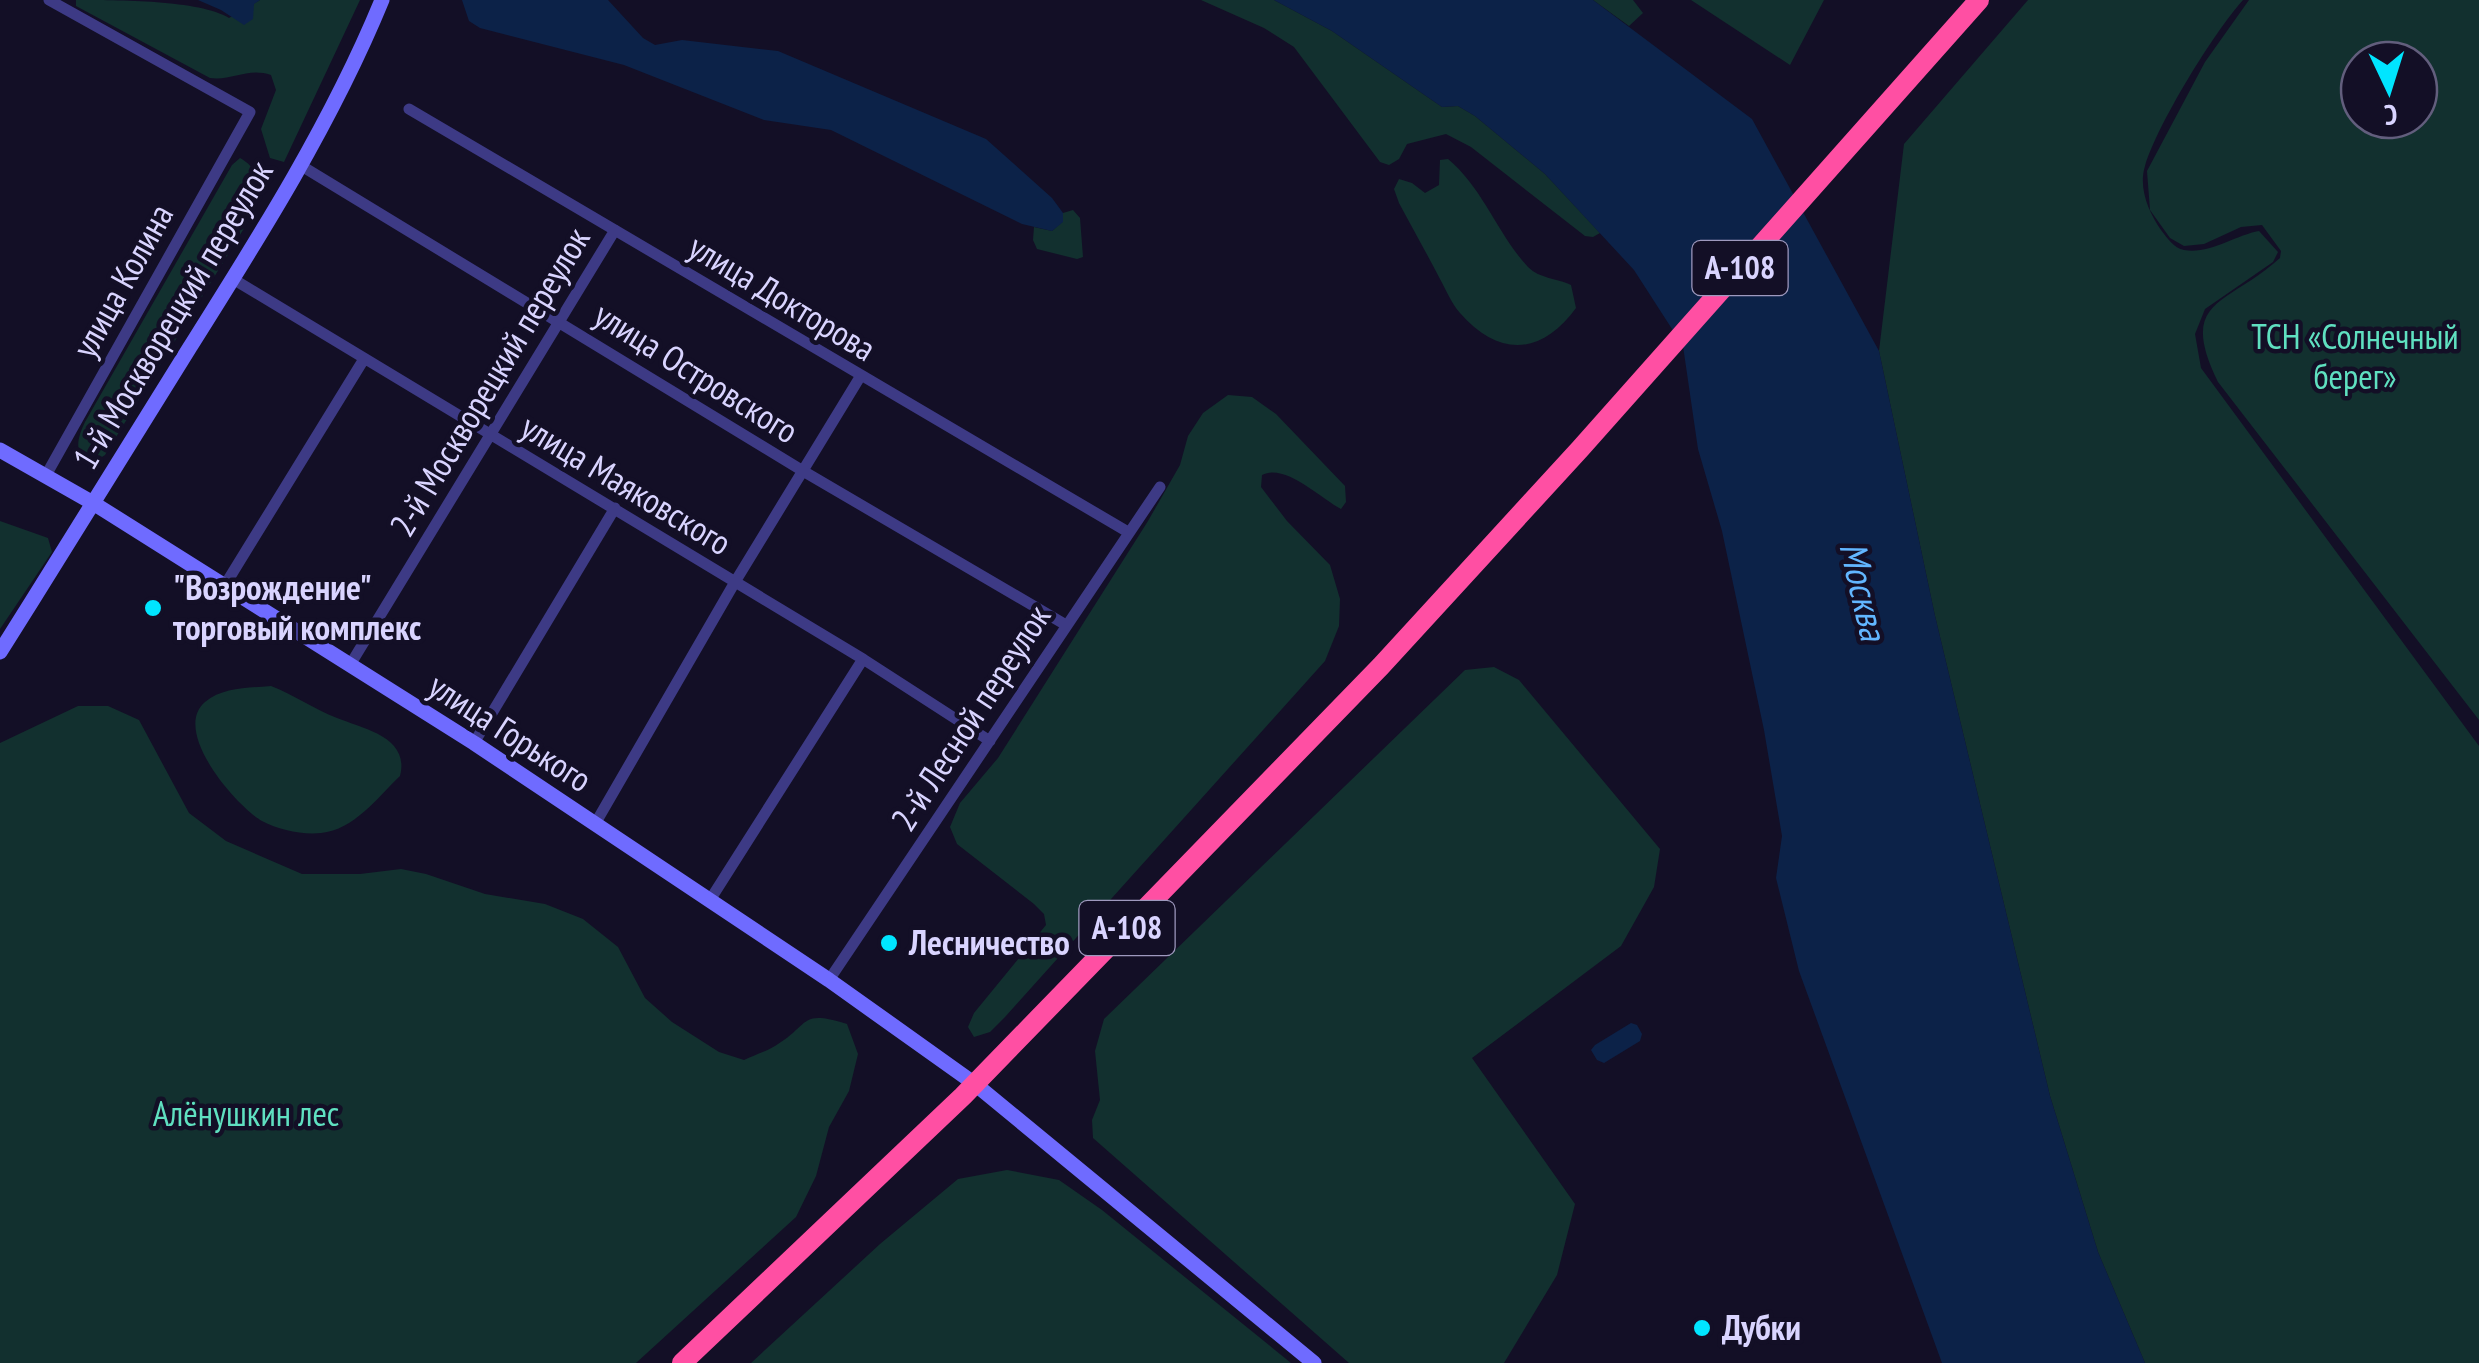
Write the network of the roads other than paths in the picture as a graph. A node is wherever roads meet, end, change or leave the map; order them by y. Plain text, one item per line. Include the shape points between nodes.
1 (49, 0) edge
2 (382, 0) edge
3 (1978, 0) edge
4 (409, 110) dead end
5 (300, 165) junction
6 (615, 230) junction
7 (233, 279) junction
8 (559, 321) junction
9 (364, 359) junction
10 (860, 377) junction
11 (490, 436) junction
12 (0, 450) edge
13 (802, 471) junction
14 (45, 477) junction
15 (1160, 487) dead end
16 (93, 503) junction
17 (615, 508) junction
18 (1128, 532) junction
19 (734, 582) junction
20 (225, 585) junction
21 (1066, 625) junction
22 (0, 652) edge
23 (863, 659) junction
24 (350, 666) junction
25 (990, 741) junction
26 (474, 743) junction
27 (595, 824) junction
28 (710, 900) junction
29 (830, 980) junction
30 (975, 1084) junction
31 (682, 1363) edge
32 (1314, 1363) edge

1 - 14 street, улица Колина via 250,112
2 - 5 main road, 1-й Москворецкий переулок
3 - 30 highway, А-108 via 1381,666
4 - 6 street, улица Докторова
5 - 7 main road, 1-й Москворецкий переулок
5 - 8 street, улица Островского
6 - 8 street, 2-й Москворецкий переулок
6 - 10 street, улица Докторова
7 - 9 street, улица Маяковского
7 - 16 main road, 1-й Москворецкий переулок
8 - 11 street, 2-й Москворецкий переулок
8 - 13 street, улица Островского
9 - 11 street, улица Маяковского
9 - 20 street
10 - 13 street
10 - 18 street, улица Докторова
11 - 17 street, улица Маяковского
11 - 24 street, 2-й Москворецкий переулок
12 - 14 main road, улица Горького
13 - 19 street
13 - 21 street, улица Островского
14 - 16 main road, улица Горького
15 - 18 street, 2-й Лесной переулок
16 - 20 main road, улица Горького
16 - 22 main road, 1-й Москворецкий переулок
17 - 19 street, улица Маяковского
17 - 26 street
18 - 21 street, 2-й Лесной переулок
19 - 23 street, улица Маяковского
19 - 27 street
20 - 24 main road, улица Горького
21 - 25 street, 2-й Лесной переулок
23 - 25 street, улица Маяковского
23 - 28 street
24 - 26 main road, улица Горького
25 - 29 street, 2-й Лесной переулок
26 - 27 main road, улица Горького
27 - 28 main road, улица Горького
28 - 29 main road, улица Горького
29 - 30 main road, улица Горького
30 - 31 highway, А-108
30 - 32 main road, улица Горького

